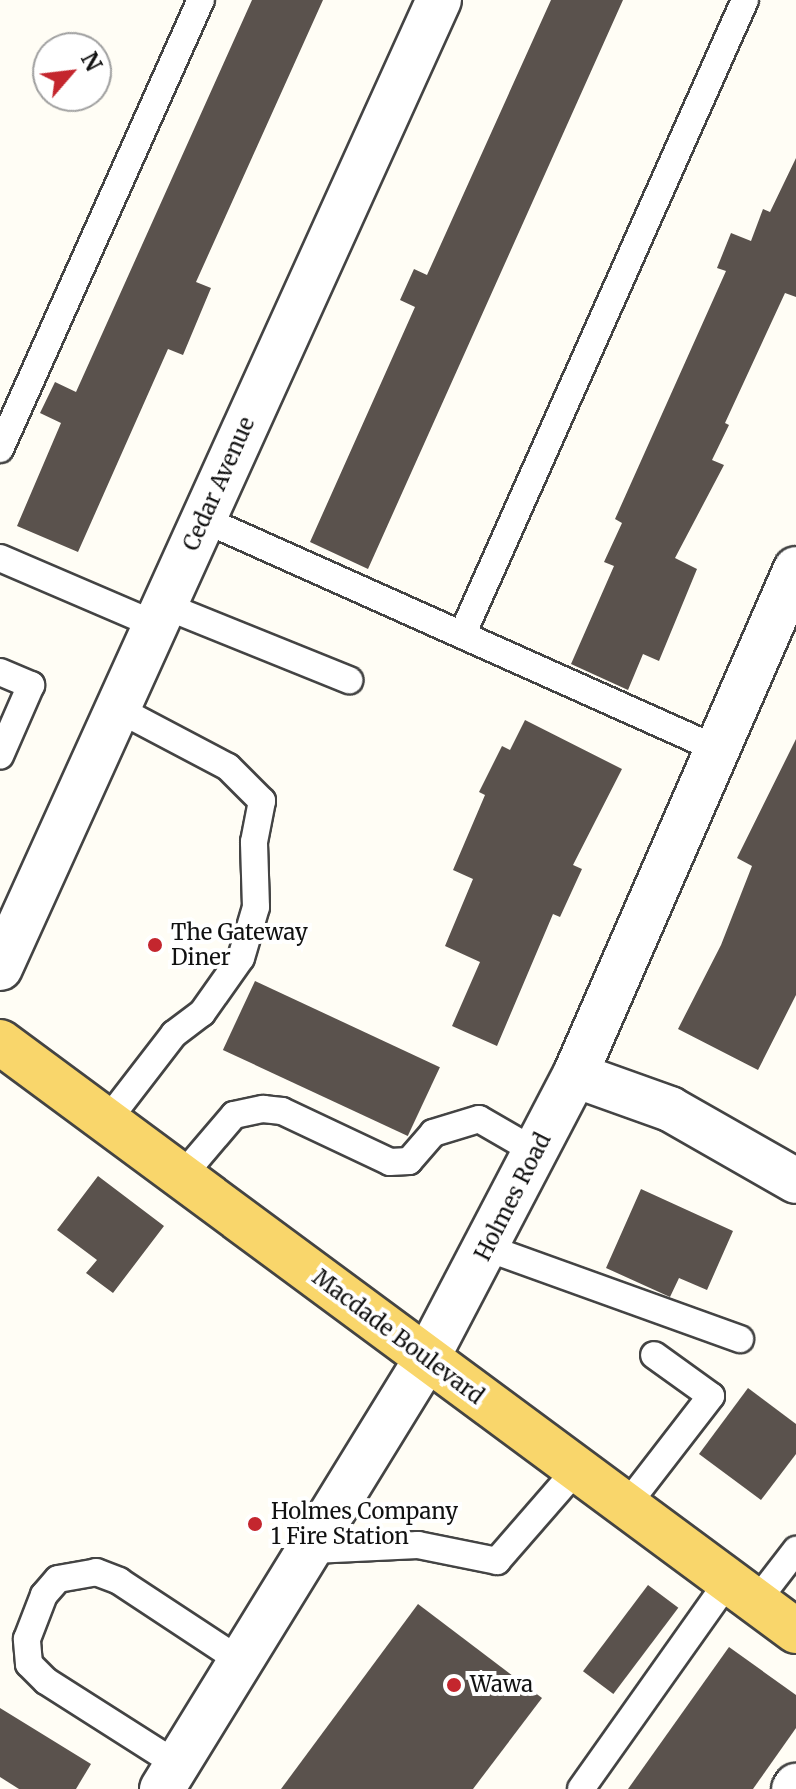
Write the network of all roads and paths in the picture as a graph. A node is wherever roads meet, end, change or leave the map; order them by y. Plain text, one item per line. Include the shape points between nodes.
1 (201, 0) edge
2 (439, 0) edge
3 (745, 0) edge
4 (0, 449) edge
5 (203, 519) junction
6 (0, 558) edge
7 (796, 569) edge
8 (159, 615) junction
9 (462, 635) junction
10 (0, 672) edge
11 (349, 680) dead end
12 (116, 708) junction
13 (717, 749) junction
14 (0, 756) edge
15 (0, 968) edge
16 (0, 1042) edge
17 (575, 1075) junction
18 (107, 1121) junction
19 (536, 1152) junction
20 (182, 1176) junction
21 (796, 1181) edge
22 (487, 1248) junction
23 (740, 1339) dead end
24 (654, 1355) dead end
25 (427, 1358) junction
26 (577, 1469) junction
27 (626, 1506) junction
28 (313, 1550) junction
29 (796, 1550) edge
30 (742, 1591) junction
31 (796, 1631) edge
32 (242, 1662) junction
33 (170, 1777) edge
34 (581, 1789) edge

1 - 4 lane
2 - 5 street, Cedar Avenue
3 - 9 lane
5 - 8 street, Cedar Avenue
5 - 9 lane
6 - 8 lane
7 - 13 street, Holmes Road
8 - 11 lane
8 - 12 street, Cedar Avenue
9 - 13 lane
10 - 14 lane via 31,685
12 - 15 street, Cedar Avenue
12 - 18 lane via 228,767 262,801 254,842 256,907 241,958 202,1013 174,1034
13 - 17 street, Holmes Road
16 - 18 main road, Macdade Boulevard
17 - 19 street, Holmes Road
17 - 21 street via 670,1109
18 - 20 main road, Macdade Boulevard
19 - 20 lane via 479,1119 433,1133 409,1161 390,1162 282,1111 263,1109 234,1115
19 - 22 street, Holmes Road
20 - 25 main road, Macdade Boulevard
22 - 23 lane
22 - 25 street, Holmes Road
24 - 27 lane via 711,1396
25 - 26 main road, Macdade Boulevard
25 - 28 street, Holmes Road
26 - 27 main road, Macdade Boulevard
26 - 28 lane via 497,1561 418,1545
27 - 30 main road, Macdade Boulevard
28 - 32 street, Holmes Road
29 - 30 lane
30 - 31 main road, Macdade Boulevard
30 - 34 lane
32 - 33 street, Holmes Road
32 - 33 lane via 119,1581 96,1572 58,1579 44,1595 27,1639 29,1664

